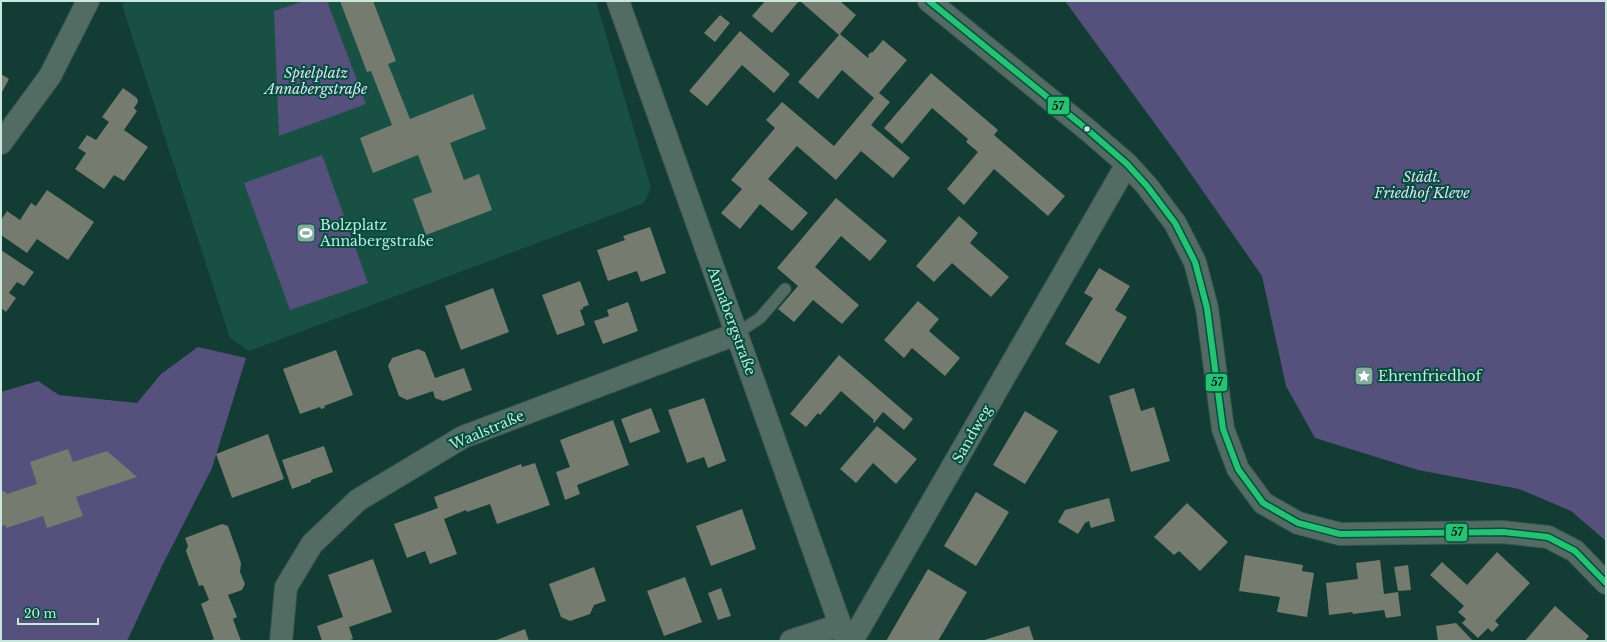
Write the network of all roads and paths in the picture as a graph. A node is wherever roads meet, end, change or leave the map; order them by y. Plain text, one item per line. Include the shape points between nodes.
1 (88, 1) edge
2 (618, 1) edge
3 (929, 1) edge
4 (1, 143) edge
5 (1127, 164) junction
6 (785, 290) dead end
7 (736, 334) junction
8 (1606, 583) edge
9 (846, 636) edge
10 (281, 641) edge
11 (791, 641) edge

1 - 4 street via 50,76
2 - 7 street, Annabergstraße
3 - 5 street
5 - 8 street via 1175,223 1195,262 1207,308 1223,429 1238,469 1263,503 1298,523 1340,534 1503,532 1548,537 1575,551
5 - 9 street, Sandweg
6 - 7 lane via 760,318
7 - 9 street, Annabergstraße
7 - 10 street, Waalstraße via 463,437 358,500 312,544 286,587
9 - 11 street

